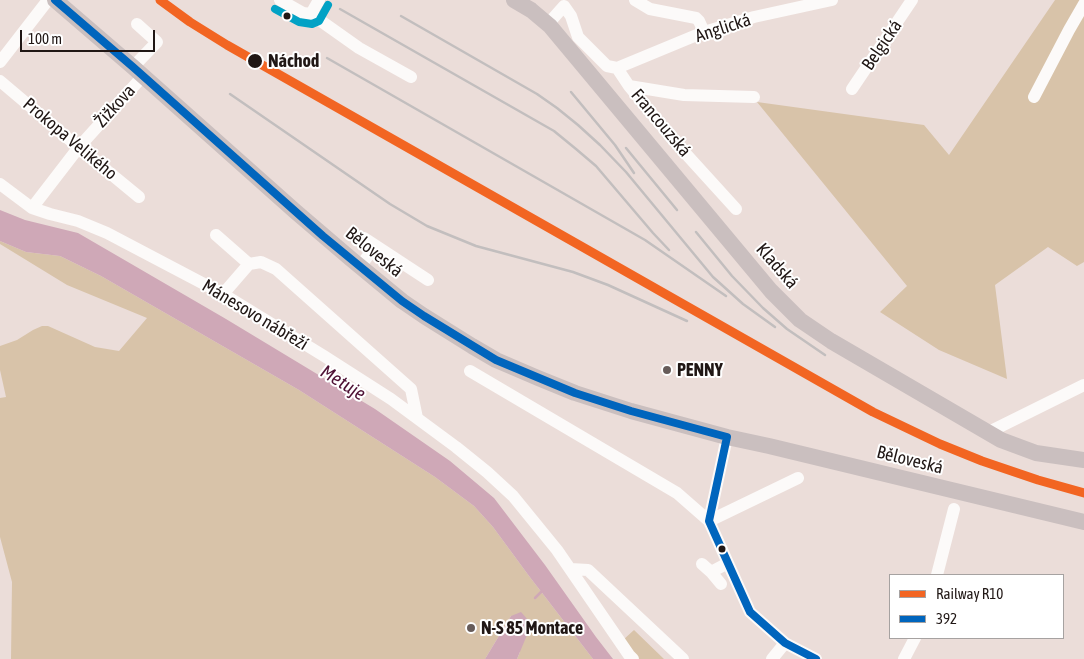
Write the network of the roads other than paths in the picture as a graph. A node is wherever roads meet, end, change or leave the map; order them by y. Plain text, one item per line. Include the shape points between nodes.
1 (48, 0) edge
2 (55, 0) edge
3 (280, 0) edge
4 (514, 0) edge
5 (635, 0) edge
6 (832, 0) edge
7 (912, 0) edge
8 (563, 3) edge
9 (1084, 4) edge
10 (313, 5) edge
11 (137, 24) dead end
12 (548, 24) junction
13 (704, 32) junction
14 (0, 39) edge
15 (11, 48) junction
16 (0, 62) edge
17 (617, 68) junction
18 (138, 72) junction
19 (411, 77) dead end
20 (0, 81) edge
21 (629, 86) junction
22 (852, 89) dead end
23 (1034, 96) dead end
24 (754, 97) dead end
25 (79, 147) junction
26 (0, 184) edge
27 (139, 196) dead end
28 (32, 208) junction
29 (736, 208) dead end
30 (216, 235) dead end
31 (364, 238) dead end
32 (376, 246) junction
33 (249, 264) junction
34 (360, 266) junction
35 (428, 280) dead end
36 (223, 294) junction
37 (470, 371) dead end
38 (1084, 384) edge
39 (417, 418) junction
40 (987, 433) junction
41 (727, 436) junction
42 (1084, 460) edge
43 (798, 478) dead end
44 (954, 508) dead end
45 (709, 522) junction
46 (1084, 522) edge
47 (728, 562) junction
48 (570, 569) junction
49 (937, 574) edge
50 (721, 584) dead end
51 (914, 639) edge
52 (785, 643) junction
53 (633, 659) edge
54 (684, 659) edge
55 (772, 659) edge
56 (816, 659) edge
57 (904, 659) edge

1 - 15 street
2 - 18 main road, Běloveská
3 - 10 street via 303,13
4 - 12 main road, Kladská
5 - 13 street via 650,9 696,18
6 - 13 street, Anglická
7 - 22 street, Belgická
8 - 12 street
8 - 17 street via 578,37 607,66
9 - 23 street
10 - 19 street via 359,48
11 - 18 street, Žižkova via 157,42
12 - 40 main road, Kladská via 791,312 831,341
13 - 17 street, Anglická
14 - 15 street
15 - 16 street
17 - 21 street
18 - 25 street, Žižkova
18 - 34 main road, Běloveská
20 - 25 street, Prokopa Velikého
21 - 24 street, Francouzská via 684,96
21 - 29 street, Francouzská
25 - 27 street, Prokopa Velikého
25 - 28 street, Žižkova
26 - 28 street, Mánesovo nábřeží
28 - 36 street, Mánesovo nábřeží via 107,233
30 - 33 street
31 - 32 street
32 - 34 street
32 - 35 street
33 - 36 street
33 - 39 street via 262,262 276,269 410,389
34 - 41 main road, Běloveská via 424,316 517,370 632,411
36 - 39 street, Mánesovo nábřeží
37 - 45 street via 677,493
38 - 40 street
39 - 48 street, Mánesovo nábřeží via 513,496
40 - 42 main road, Kladská via 1036,452
41 - 45 street
41 - 46 main road, Běloveská
43 - 45 street
44 - 49 street
45 - 47 street
47 - 50 street via 706,568
47 - 52 street via 750,612
48 - 53 street, Mánesovo nábřeží
48 - 54 street via 588,570
51 - 57 street
52 - 55 street
52 - 56 street

